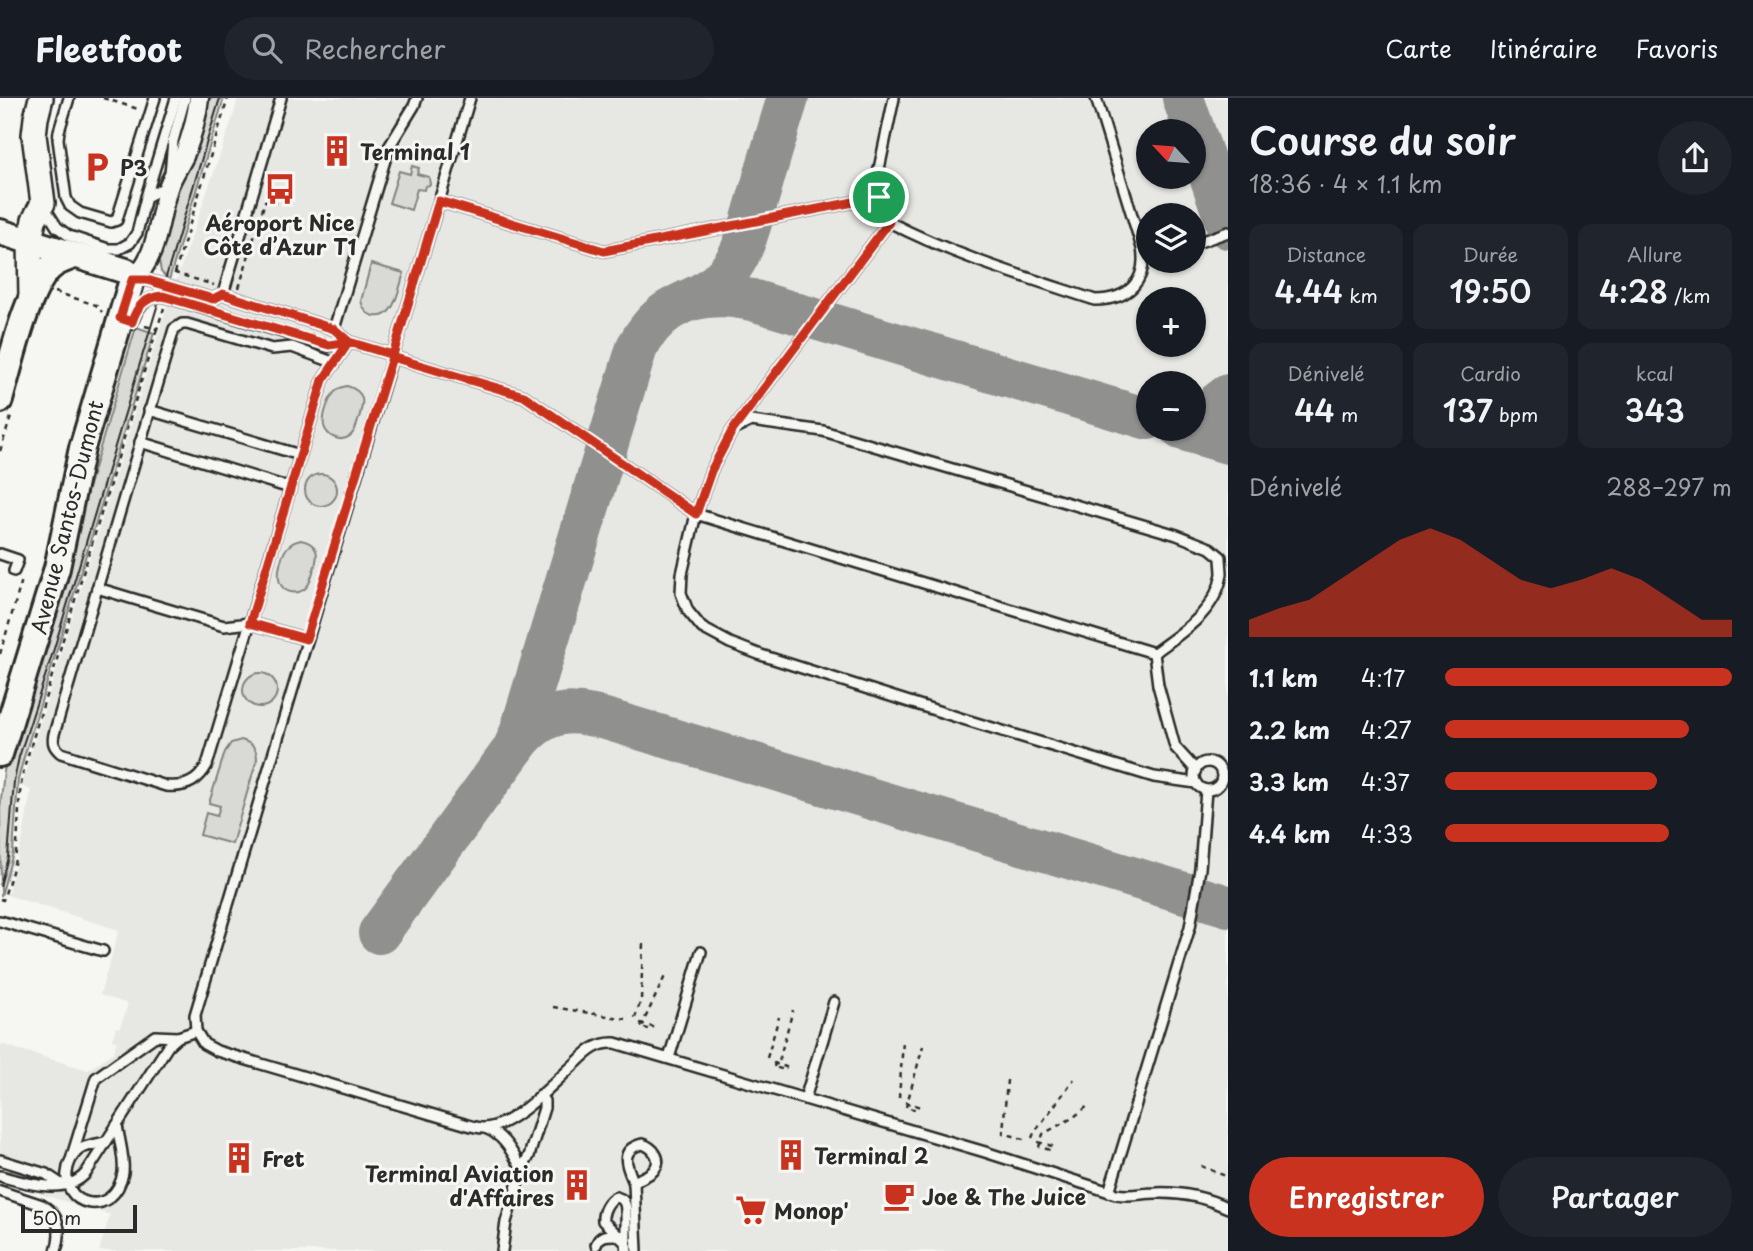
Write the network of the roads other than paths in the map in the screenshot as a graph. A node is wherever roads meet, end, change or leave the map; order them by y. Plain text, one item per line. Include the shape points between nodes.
1 (69, 98) edge
2 (155, 98) edge
3 (176, 98) edge
4 (281, 98) edge
5 (416, 98) edge
6 (470, 98) edge
7 (894, 98) edge
8 (1096, 98) edge
9 (41, 100) edge
10 (196, 101) edge
11 (169, 184) junction
12 (146, 197) junction
13 (879, 197) junction
14 (439, 201) junction
15 (889, 222) junction
16 (1136, 228) edge
17 (34, 229) junction
18 (1228, 232) edge
19 (2, 233) edge
20 (1206, 240) edge
21 (65, 260) junction
22 (1141, 273) edge
23 (132, 280) junction
24 (42, 294) junction
25 (223, 294) junction
26 (127, 325) junction
27 (334, 329) junction
28 (349, 342) junction
29 (392, 356) junction
30 (335, 363) junction
31 (6, 407) edge
32 (149, 410) junction
33 (732, 431) junction
34 (140, 442) junction
35 (300, 455) junction
36 (87, 466) dead end
37 (290, 488) junction
38 (71, 499) junction
39 (696, 514) junction
40 (0, 554) edge
41 (15, 568) road end
42 (97, 588) junction
43 (250, 623) junction
44 (306, 639) junction
45 (1154, 653) junction
46 (0, 754) edge
47 (1224, 769) edge
48 (1196, 770) junction
49 (1196, 783) junction
50 (1206, 790) junction
51 (0, 921) edge
52 (103, 951) dead end
53 (701, 952) dead end
54 (834, 1002) dead end
55 (196, 1031) junction
56 (178, 1037) junction
57 (669, 1058) junction
58 (540, 1095) junction
59 (805, 1099) junction
60 (117, 1125) junction
61 (485, 1128) junction
62 (106, 1143) junction
63 (0, 1160) edge
64 (70, 1160) junction
65 (522, 1169) junction
66 (0, 1176) edge
67 (634, 1183) dead end
68 (64, 1184) junction
69 (0, 1191) edge
70 (1109, 1192) junction
71 (1228, 1208) edge
72 (623, 1243) edge
73 (596, 1245) dead end
74 (56, 1251) edge
75 (502, 1251) edge
76 (637, 1251) edge

1 - 2 lane via 58,139 68,203 76,212 111,222 117,220
3 - 12 lane
4 - 25 lane
5 - 27 lane via 389,147
6 - 14 lane
7 - 13 lane via 879,169
8 - 16 lane
9 - 17 street via 34,135
10 - 11 street via 184,155
11 - 12 lane
11 - 23 street via 147,261
12 - 17 lane via 137,233 124,247 113,250 68,236 50,218
13 - 14 lane via 604,251
13 - 15 lane
14 - 29 lane
15 - 22 lane via 973,259 1095,300 1125,294
15 - 33 lane
17 - 19 main road
17 - 21 main road
17 - 24 street via 32,277
18 - 20 lane
21 - 23 main road via 121,284
21 - 24 main road via 42,277
23 - 25 lane via 213,299
23 - 26 main road, Avenue Santos-Dumont
24 - 31 main road
25 - 27 lane
26 - 28 lane via 143,302 163,296 329,345
26 - 38 main road, Avenue Santos-Dumont via 82,448
27 - 28 lane
28 - 29 lane
28 - 30 lane
29 - 39 lane via 524,396
29 - 44 lane
30 - 32 lane via 292,348 272,349 182,324 172,334
30 - 35 lane via 323,380
32 - 34 lane
32 - 35 lane
33 - 39 lane
33 - 45 lane via 751,421 823,431 1177,534 1210,548 1221,557 1222,574 1211,604
34 - 37 lane
34 - 42 lane
35 - 37 lane
36 - 38 lane
37 - 43 lane
38 - 46 main road, Avenue Santos-Dumont via 57,568
39 - 45 lane
39 - 49 lane via 681,593 702,628 761,654 963,719 1154,777
40 - 41 lane via 18,559
42 - 43 lane via 224,626
42 - 43 lane via 52,740 66,756 166,786 191,783 207,765
43 - 44 lane
44 - 55 lane via 195,1015
45 - 48 lane via 1175,747
47 - 48 lane via 1207,762
47 - 50 lane via 1219,785
48 - 49 lane
49 - 50 lane
50 - 70 lane via 1190,926
51 - 52 lane
53 - 57 lane
54 - 59 lane
55 - 56 lane
55 - 61 lane via 204,1044 217,1051
56 - 60 lane
56 - 64 lane via 155,1036 96,1078
57 - 58 lane via 604,1043 590,1049
57 - 59 lane
58 - 61 lane via 513,1118
58 - 65 lane via 544,1108
59 - 70 lane
60 - 62 lane
60 - 68 lane via 123,1166 115,1192 106,1201 93,1204 76,1197
61 - 65 lane via 505,1140
62 - 64 lane via 81,1149
62 - 68 lane via 83,1177
63 - 68 lane
64 - 68 lane
65 - 75 lane
66 - 68 lane via 34,1186
67 - 76 lane
69 - 74 lane via 42,1205 54,1214 60,1231
70 - 71 lane via 1126,1196 1175,1193
72 - 73 lane via 603,1236

